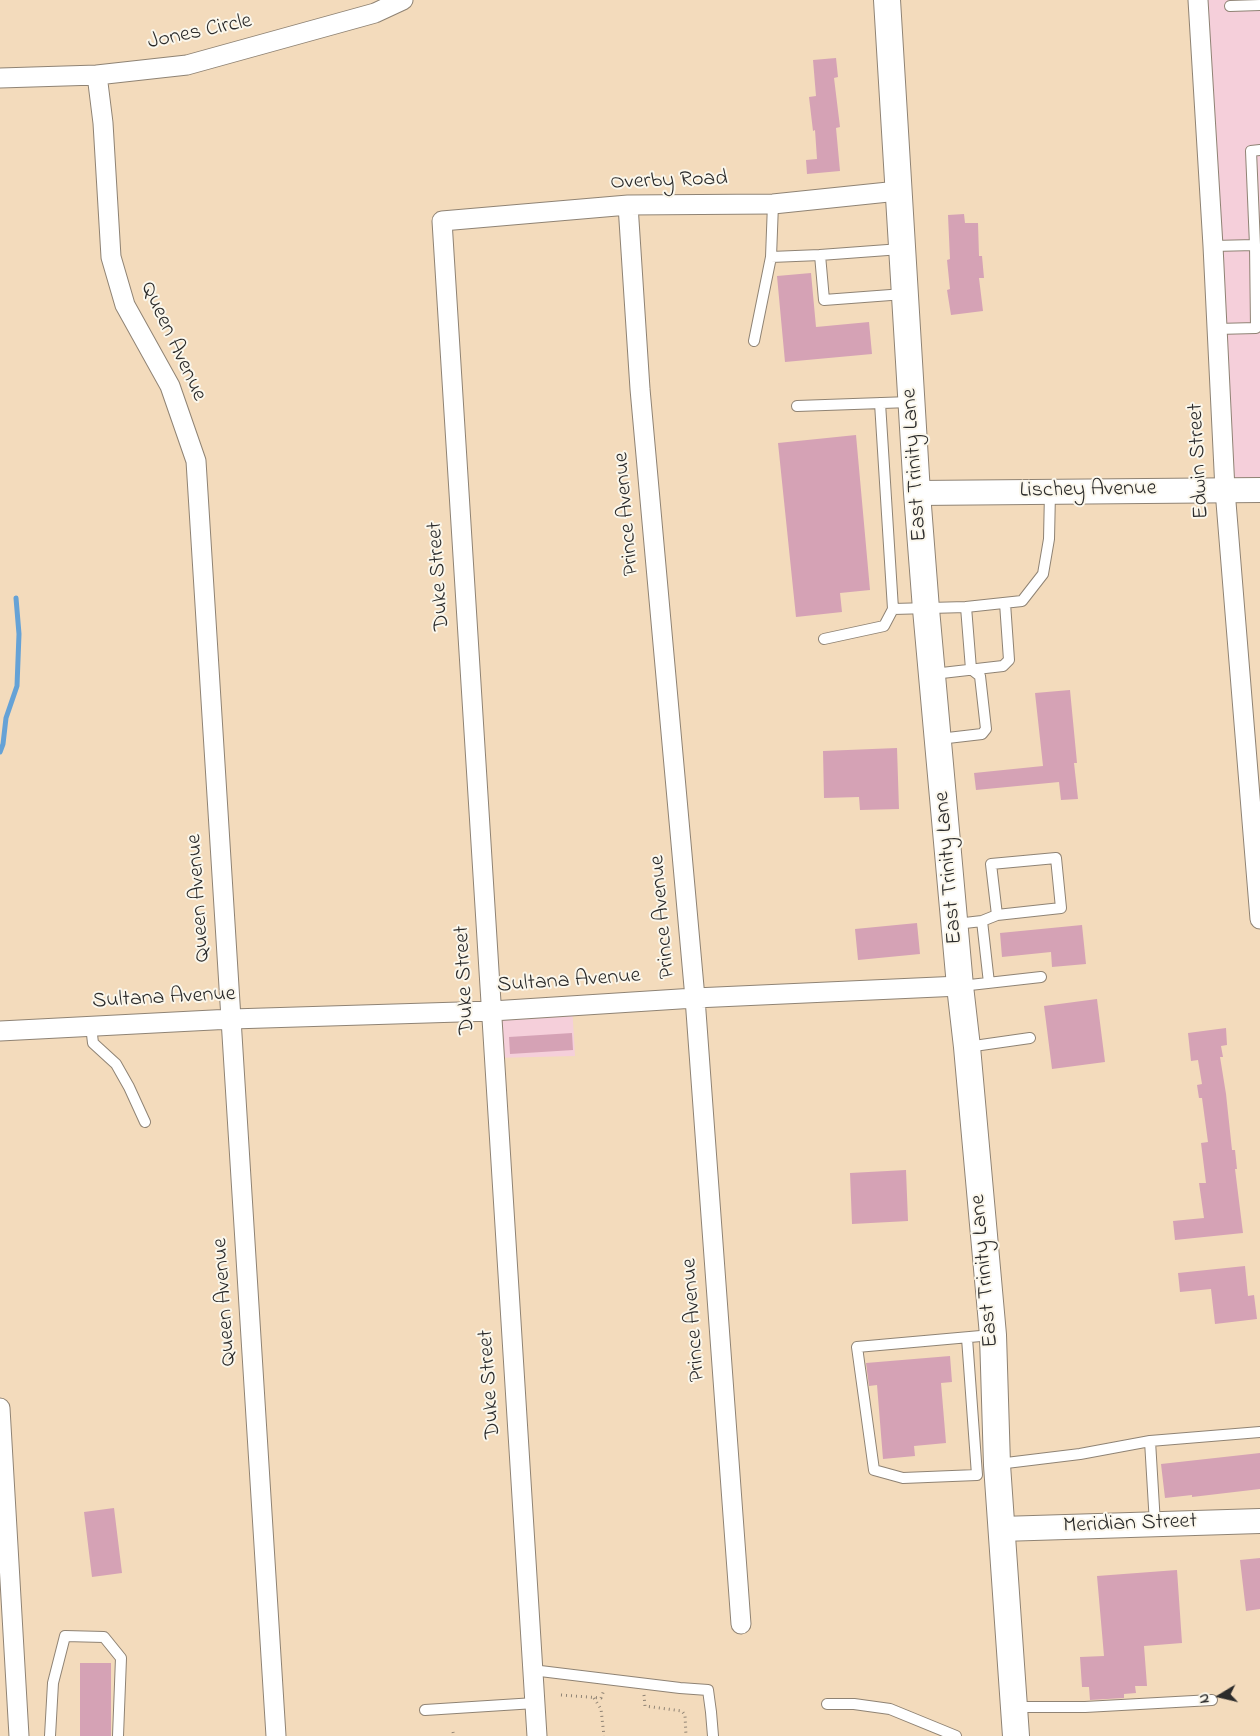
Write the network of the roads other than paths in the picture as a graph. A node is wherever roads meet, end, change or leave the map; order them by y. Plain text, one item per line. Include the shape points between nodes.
1 (403, 0) edge
2 (887, 0) edge
3 (1198, 0) edge
4 (1260, 5) edge
5 (1230, 6) dead end
6 (1260, 17) edge
7 (97, 75) junction
8 (0, 78) edge
9 (1260, 150) edge
10 (898, 191) junction
11 (774, 204) junction
12 (628, 206) junction
13 (442, 221) joint
14 (1255, 245) junction
15 (1213, 246) junction
16 (902, 249) junction
17 (820, 255) junction
18 (771, 257) junction
19 (904, 294) junction
20 (1258, 328) edge
21 (1217, 329) junction
22 (754, 341) dead end
23 (911, 402) junction
24 (880, 403) junction
25 (797, 406) dead end
26 (1225, 490) junction
27 (1260, 490) edge
28 (1050, 492) junction
29 (917, 493) junction
30 (1005, 603) junction
31 (966, 607) junction
32 (893, 609) junction
33 (926, 609) junction
34 (824, 639) dead end
35 (972, 669) junction
36 (932, 674) junction
37 (938, 740) junction
38 (997, 915) junction
39 (1260, 919) edge
40 (982, 921) junction
41 (955, 924) junction
42 (1041, 978) dead end
43 (989, 983) junction
44 (960, 986) junction
45 (695, 998) junction
46 (492, 1011) junction
47 (232, 1019) junction
48 (91, 1026) junction
49 (0, 1031) edge
50 (1030, 1038) dead end
51 (968, 1047) junction
52 (146, 1122) dead end
53 (993, 1335) junction
54 (967, 1338) junction
55 (0, 1408) edge
56 (1260, 1432) edge
57 (1150, 1440) junction
58 (996, 1465) junction
59 (1260, 1521) edge
60 (1155, 1524) junction
61 (1001, 1529) junction
62 (741, 1624) dead end
63 (532, 1670) junction
64 (1212, 1700) dead end
65 (535, 1703) junction
66 (827, 1704) dead end
67 (1014, 1707) junction
68 (425, 1710) dead end
69 (19, 1736) edge
70 (50, 1736) edge
71 (118, 1736) edge
72 (276, 1736) edge
73 (537, 1736) edge
74 (713, 1736) edge
75 (956, 1736) edge
76 (1016, 1736) edge

1 - 7 street, Jones Circle via 375,13 187,65
2 - 10 main road, East Trinity Lane
3 - 15 street, Edwin Street
4 - 5 lane
4 - 6 lane
7 - 8 street, Jones Circle
7 - 47 street, Queen Avenue via 111,257 126,305 170,386 196,461
9 - 14 lane via 1251,151
10 - 11 street, Overby Road
10 - 16 main road, East Trinity Lane
11 - 12 street, Overby Road
11 - 18 lane
12 - 13 street, Overby Road
12 - 45 street, Prince Avenue via 640,389
13 - 46 street, Duke Street
14 - 15 lane
14 - 20 lane
15 - 21 street, Edwin Street
16 - 17 lane
16 - 19 main road, East Trinity Lane
17 - 18 lane
17 - 19 lane via 824,300
18 - 22 lane
19 - 23 main road, East Trinity Lane
20 - 21 lane
21 - 26 street, Edwin Street
23 - 24 lane
23 - 29 main road, East Trinity Lane
24 - 25 lane
24 - 32 lane
26 - 27 street, Lischey Avenue
26 - 28 street, Lischey Avenue
26 - 39 street, Edwin Street
28 - 29 street, Lischey Avenue
28 - 30 lane via 1049,539 1043,574 1022,601
29 - 33 main road, East Trinity Lane
30 - 31 lane
30 - 35 lane via 1009,660 1003,666
31 - 33 lane
31 - 35 lane
32 - 33 lane
32 - 34 lane via 884,626
33 - 36 main road, East Trinity Lane
35 - 36 lane
35 - 37 lane via 980,676 986,729 982,734
36 - 37 main road, East Trinity Lane
37 - 41 main road, East Trinity Lane
38 - 38 lane via 1061,908 1056,858 992,864
38 - 40 lane
40 - 41 lane
40 - 43 lane
41 - 44 main road, East Trinity Lane
42 - 43 lane
43 - 44 lane
44 - 45 street, Sultana Avenue
44 - 51 main road, East Trinity Lane
45 - 46 street, Sultana Avenue
45 - 62 street, Prince Avenue
46 - 47 street, Sultana Avenue
46 - 63 street, Duke Street
47 - 48 street, Sultana Avenue
47 - 72 street, Queen Avenue
48 - 49 street, Sultana Avenue
48 - 52 lane via 93,1043 116,1064
50 - 51 lane
51 - 53 main road, East Trinity Lane
53 - 54 lane
53 - 58 main road, East Trinity Lane
54 - 54 lane via 857,1347 874,1470 902,1478 977,1475
55 - 69 street
56 - 57 lane
57 - 58 lane via 1080,1454
57 - 60 lane
58 - 61 main road, East Trinity Lane
59 - 60 street, Meridian Street
60 - 61 street, Meridian Street
61 - 67 main road, East Trinity Lane
63 - 65 street, Duke Street
63 - 74 lane via 708,1690
64 - 67 lane via 1085,1707
65 - 68 lane
65 - 73 street, Duke Street
66 - 75 lane via 890,1709
67 - 76 main road, East Trinity Lane
70 - 71 lane via 54,1683 66,1636 104,1637 121,1658

